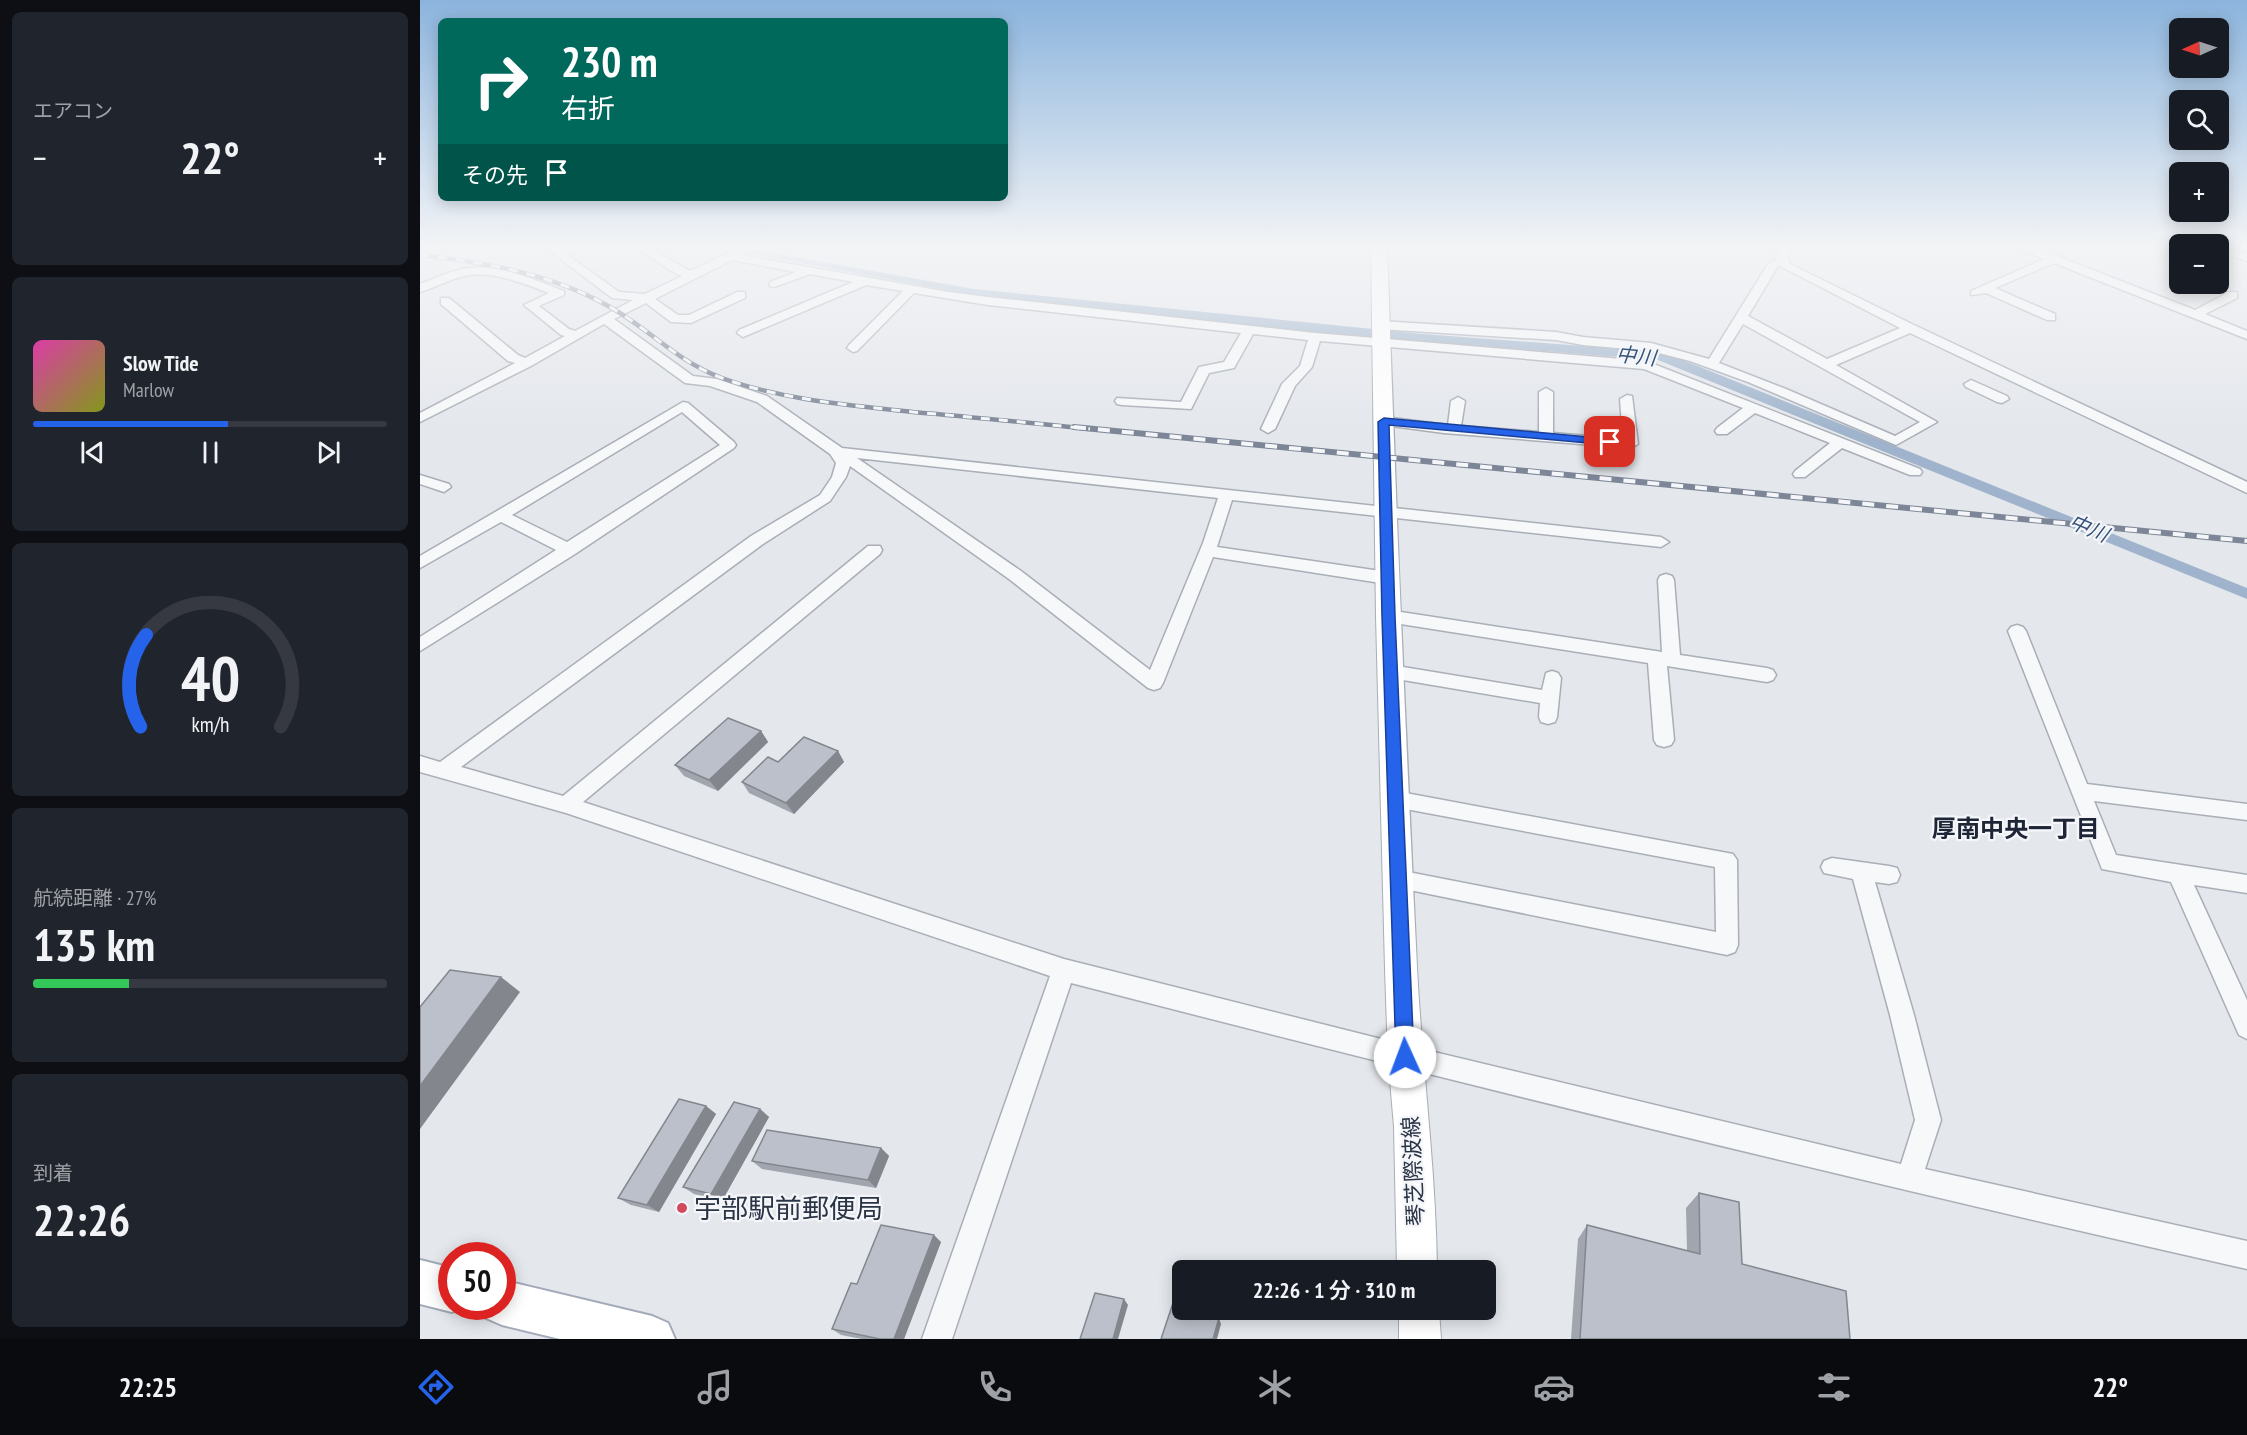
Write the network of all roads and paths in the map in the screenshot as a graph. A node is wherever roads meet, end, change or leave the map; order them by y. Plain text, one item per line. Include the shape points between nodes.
1 (453, 307) edge
2 (533, 307) edge
3 (627, 307) edge
4 (659, 307) edge
5 (715, 307) edge
6 (803, 307) edge
7 (894, 307) edge
8 (1048, 307) edge
9 (1380, 307) edge
10 (1748, 307) edge
11 (1869, 307) edge
12 (2025, 307) edge
13 (2176, 307) edge
14 (2209, 307) edge
15 (2195, 315) junction
16 (2051, 317) dead end
17 (1742, 318) junction
18 (604, 319) junction
19 (1910, 328) junction
20 (1249, 329) junction
21 (743, 333) dead end
22 (1381, 333) junction
23 (576, 335) junction
24 (2247, 335) edge
25 (1315, 337) junction
26 (853, 348) dead end
27 (1608, 352) junction
28 (526, 363) junction
29 (1712, 364) junction
30 (1827, 364) junction
31 (2013, 377) junction
32 (1971, 384) dead end
33 (1986, 391) junction
34 (1546, 392) dead end
35 (1627, 399) dead end
36 (2002, 399) dead end
37 (1122, 401) dead end
38 (1458, 401) dead end
39 (1754, 407) junction
40 (420, 418) edge
41 (1384, 422) junction
42 (1268, 429) dead end
43 (1454, 429) junction
44 (1722, 431) dead end
45 (1546, 436) junction
46 (1841, 442) junction
47 (836, 452) junction
48 (1915, 472) dead end
49 (1800, 474) dead end
50 (420, 479) edge
51 (444, 487) dead end
52 (2247, 488) edge
53 (1226, 496) junction
54 (1386, 511) junction
55 (500, 515) junction
56 (1661, 542) dead end
57 (569, 550) junction
58 (874, 550) dead end
59 (1208, 551) junction
60 (420, 563) edge
61 (1388, 578) junction
62 (1666, 580) dead end
63 (1388, 616) junction
64 (2017, 631) dead end
65 (420, 645) edge
66 (1664, 660) junction
67 (1391, 672) junction
68 (1767, 675) dead end
69 (1552, 678) dead end
70 (1664, 740) dead end
71 (420, 764) edge
72 (444, 769) junction
73 (2081, 791) junction
74 (1395, 799) junction
75 (566, 805) junction
76 (2247, 812) edge
77 (1833, 867) dead end
78 (1861, 871) junction
79 (2178, 873) junction
80 (1889, 875) dead end
81 (1398, 879) junction
82 (2247, 884) edge
83 (1064, 969) junction
84 (2247, 1028) edge
85 (1405, 1057) junction
86 (1909, 1179) junction
87 (2247, 1255) edge
88 (1417, 1260) edge
89 (420, 1282) edge
90 (438, 1286) edge
91 (516, 1305) edge
92 (1419, 1320) edge
93 (652, 1339) edge
94 (937, 1339) edge
95 (1420, 1339) edge

1 - 28 street via 513,358
2 - 23 street via 565,332
3 - 18 street
4 - 5 street via 675,320 691,319
6 - 21 street
7 - 26 street
8 - 20 street
9 - 22 main road, 琴芝際波線
10 - 17 street
11 - 19 street
12 - 16 street
13 - 15 street
14 - 15 street
15 - 24 street
17 - 29 street
17 - 30 street
18 - 23 street
18 - 47 street via 690,380 712,382 762,399
19 - 30 street
19 - 31 street
20 - 25 street
20 - 37 street via 1229,365 1204,370 1186,406
22 - 25 street
22 - 27 street
22 - 27 street via 1556,336
22 - 41 main road, 琴芝際波線
23 - 28 street
25 - 42 street via 1306,367 1290,384
27 - 29 street via 1661,349
27 - 39 street via 1662,369
28 - 40 street
29 - 30 street via 1896,441 1930,422
31 - 33 street
31 - 52 street
32 - 33 street
33 - 36 street
34 - 45 street
35 - 45 street via 1631,444
38 - 43 street
39 - 44 street
39 - 46 street
41 - 43 street
41 - 54 main road, 琴芝際波線
43 - 45 street
46 - 48 street
46 - 49 street
47 - 53 street
47 - 59 street via 877,476 1015,575 1154,683
47 - 72 street via 843,463 825,498 757,540
50 - 51 street
53 - 54 street
53 - 59 street
54 - 56 street
54 - 61 main road, 琴芝際波線
55 - 57 street
55 - 57 street via 683,406 729,445
55 - 60 street
57 - 65 street
58 - 75 street
59 - 61 street
61 - 63 main road, 琴芝際波線
62 - 66 street
63 - 66 street
63 - 67 main road, 琴芝際波線
64 - 73 street
66 - 68 street
66 - 70 street
67 - 69 street via 1549,707
67 - 74 main road, 琴芝際波線
71 - 72 street
72 - 75 street
73 - 76 street
73 - 79 street via 2109,862
74 - 81 main road, 琴芝際波線
74 - 81 street via 1726,860 1727,945
75 - 83 street
77 - 78 street
78 - 80 street
78 - 86 street via 1928,1120
79 - 82 street
79 - 84 street
81 - 85 main road, 琴芝際波線
83 - 85 street
83 - 94 street
85 - 86 street
85 - 88 main road, 琴芝際波線
86 - 87 street
89 - 90 main road
91 - 93 main road
92 - 95 main road

